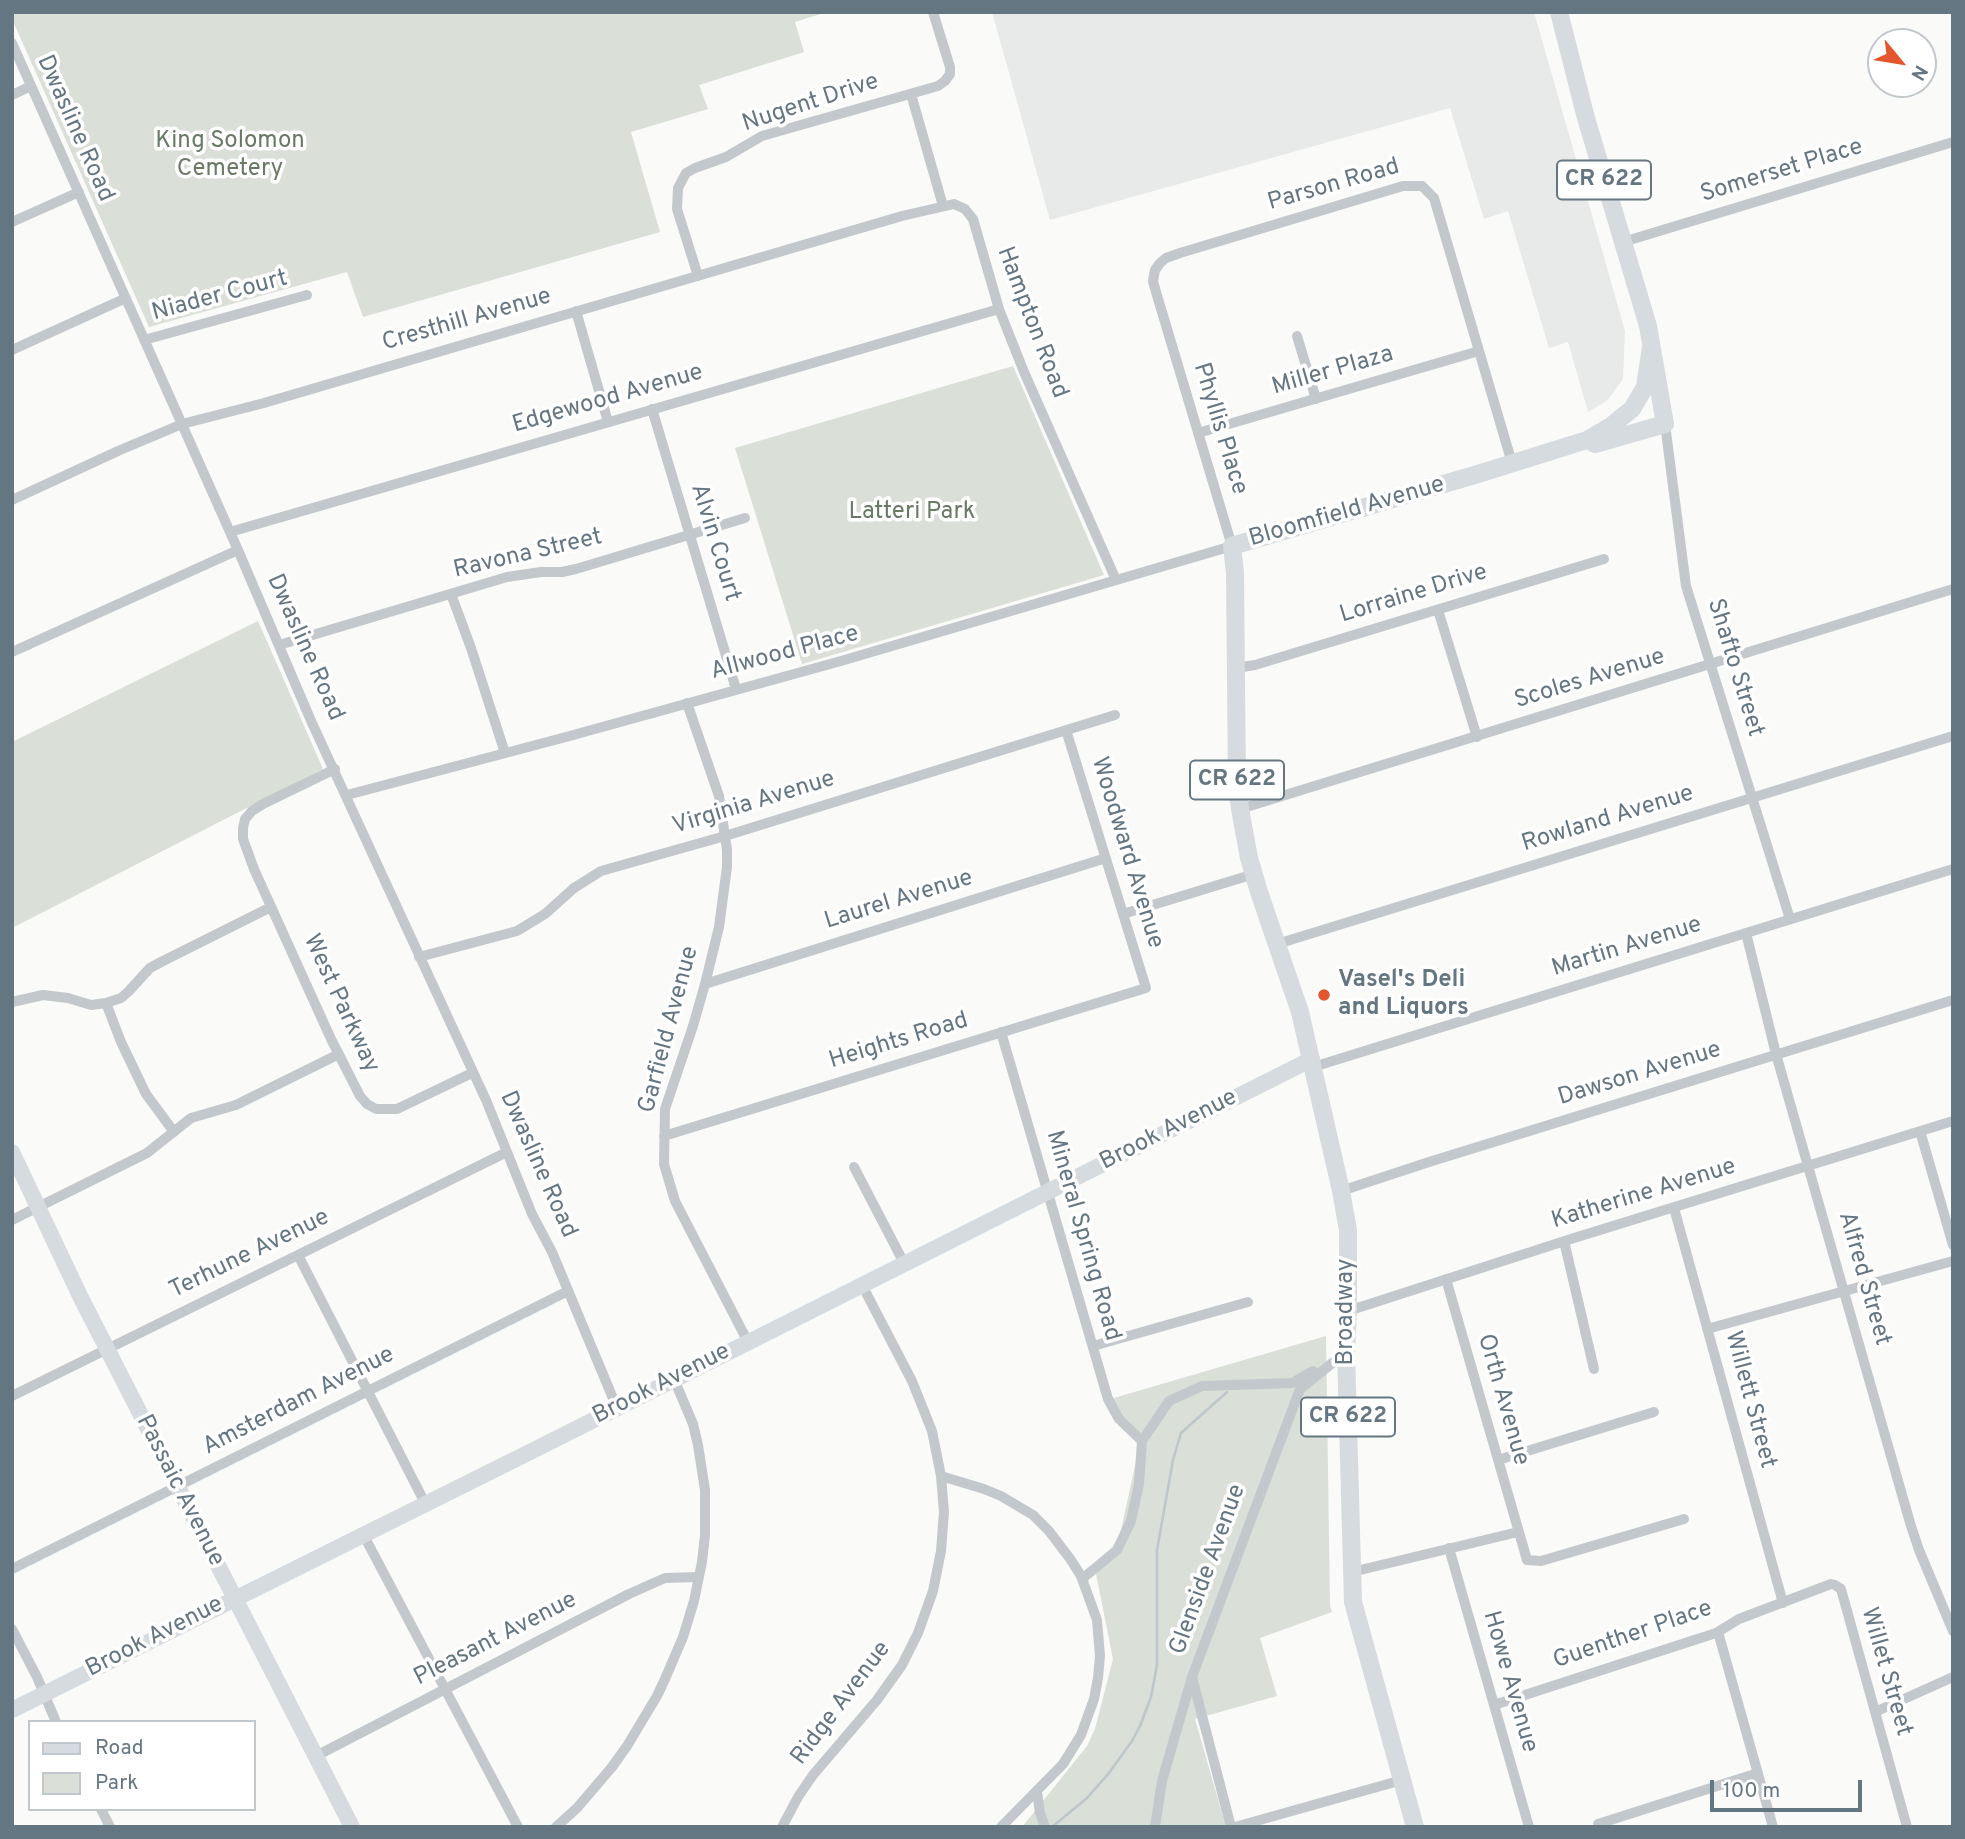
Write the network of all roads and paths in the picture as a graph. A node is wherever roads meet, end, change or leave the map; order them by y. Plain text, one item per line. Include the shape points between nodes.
1 (933, 12) edge
2 (1559, 12) edge
3 (12, 43) edge
4 (32, 86) junction
5 (911, 94) junction
6 (12, 95) edge
7 (1953, 142) edge
8 (79, 192) junction
9 (943, 206) junction
10 (12, 222) edge
11 (1623, 242) junction
12 (698, 276) junction
13 (307, 295) dead end
14 (126, 298) junction
15 (999, 309) junction
16 (576, 311) junction
17 (1165, 324) joint
18 (1297, 336) dead end
19 (145, 340) junction
20 (1651, 347) junction
21 (12, 350) edge
22 (1479, 351) junction
23 (1316, 399) junction
24 (652, 409) junction
25 (608, 422) junction
26 (182, 424) junction
27 (1665, 424) junction
28 (1198, 433) junction
29 (1587, 440) junction
30 (1513, 463) junction
31 (12, 500) edge
32 (745, 518) dead end
33 (230, 533) junction
34 (690, 536) junction
35 (1232, 547) junction
36 (238, 550) junction
37 (1604, 559) dead end
38 (1116, 580) junction
39 (1953, 589) edge
40 (451, 594) junction
41 (1438, 610) junction
42 (279, 645) junction
43 (12, 652) edge
44 (1710, 665) junction
45 (1236, 668) junction
46 (736, 689) junction
47 (687, 703) junction
48 (1115, 715) dead end
49 (1066, 730) junction
50 (1953, 736) edge
51 (1476, 737) junction
52 (505, 753) junction
53 (335, 769) junction
54 (347, 795) junction
55 (1752, 797) junction
56 (1240, 809) junction
57 (725, 836) junction
58 (1106, 858) junction
59 (1953, 869) edge
60 (1254, 874) junction
61 (271, 907) junction
62 (1123, 914) junction
63 (1790, 919) junction
64 (1746, 933) junction
65 (1277, 944) junction
66 (419, 957) junction
67 (705, 984) junction
68 (1146, 988) joint
69 (1953, 1000) edge
70 (12, 1002) edge
71 (106, 1003) junction
72 (1298, 1004) joint
73 (1001, 1032) junction
74 (339, 1054) junction
75 (1776, 1054) junction
76 (1312, 1063) junction
77 (472, 1073) junction
78 (1953, 1121) edge
79 (1920, 1131) junction
80 (173, 1132) junction
81 (664, 1136) junction
82 (12, 1152) edge
83 (507, 1152) junction
84 (1809, 1166) junction
85 (854, 1167) dead end
86 (1341, 1191) junction
87 (1048, 1192) junction
88 (38, 1208) junction
89 (1674, 1208) junction
90 (12, 1220) edge
91 (1564, 1241) junction
92 (1953, 1245) edge
93 (298, 1255) junction
94 (1953, 1261) edge
95 (904, 1264) junction
96 (1446, 1279) junction
97 (862, 1285) junction
98 (1844, 1290) junction
99 (568, 1291) junction
100 (1248, 1302) dead end
101 (1348, 1311) junction
102 (1707, 1329) junction
103 (748, 1342) junction
104 (1093, 1346) junction
105 (107, 1350) junction
106 (1346, 1352) junction
107 (1594, 1369) dead end
108 (674, 1379) junction
109 (368, 1391) junction
110 (12, 1396) edge
111 (617, 1408) junction
112 (1654, 1412) dead end
113 (1142, 1441) junction
114 (1498, 1460) junction
115 (941, 1476) junction
116 (177, 1486) junction
117 (425, 1503) junction
118 (1684, 1518) dead end
119 (1518, 1532) junction
120 (363, 1534) junction
121 (1449, 1548) junction
122 (12, 1569) edge
123 (1352, 1572) junction
124 (699, 1577) junction
125 (1082, 1579) junction
126 (234, 1598) junction
127 (1783, 1603) junction
128 (12, 1629) edge
129 (1953, 1631) edge
130 (1718, 1632) junction
131 (1192, 1677) junction
132 (1953, 1677) edge
133 (445, 1690) junction
134 (44, 1694) junction
135 (1494, 1705) junction
136 (12, 1710) edge
137 (1875, 1712) junction
138 (54, 1720) edge
139 (316, 1756) junction
140 (1758, 1773) junction
141 (1402, 1780) junction
142 (1037, 1792) junction
143 (102, 1811) edge
144 (1598, 1824) dead end
145 (1044, 1825) edge
146 (110, 1827) edge
147 (352, 1827) edge
148 (518, 1827) edge
149 (556, 1827) edge
150 (782, 1827) edge
151 (1001, 1827) edge
152 (1155, 1827) edge
153 (1233, 1827) edge
154 (1415, 1827) edge
155 (1529, 1827) edge
156 (1773, 1827) edge
157 (1907, 1827) edge

1 - 5 street, Nugent Drive via 950,74 938,86
2 - 11 main road, Bloomfield Avenue / CR 622
3 - 4 street, Dwasline Road
4 - 6 street
4 - 8 street, Dwasline Road
5 - 9 street
5 - 12 street, Nugent Drive via 762,136 686,173 678,188 677,209
7 - 11 street, Somerset Place
8 - 10 street
8 - 14 street, Dwasline Road
9 - 12 street, Cresthill Avenue
9 - 15 street, Hampton Road via 954,204 973,219
11 - 20 main road, Bloomfield Avenue / CR 622
12 - 16 street, Cresthill Avenue
13 - 19 street, Niader Court
14 - 19 street, Dwasline Road
14 - 21 street
15 - 24 street, Edgewood Avenue
15 - 38 street, Hampton Road
16 - 25 street
16 - 26 street, Cresthill Avenue
17 - 22 street, Parson Road via 1153,281 1155,270 1166,258 1413,185 1422,186 1434,198
17 - 28 street, Phyllis Place
18 - 23 street
19 - 26 street, Dwasline Road
20 - 27 main road, Bloomfield Avenue / CR 622
20 - 29 main road, Bloomfield Avenue / CR 622 via 1645,387 1632,410
22 - 23 street, Miller Plaza
22 - 30 street, Parson Road
23 - 28 street, Miller Plaza
24 - 25 street, Edgewood Avenue
24 - 34 street, Alvin Court
25 - 33 street, Edgewood Avenue
26 - 31 street, Cresthill Avenue
26 - 33 street, Dwasline Road
27 - 29 main road, Bloomfield Avenue / CR 622 via 1595,444
27 - 44 street, Shafto Street via 1686,586
28 - 35 street, Phyllis Place
29 - 30 main road, Bloomfield Avenue / CR 622
30 - 35 main road, Bloomfield Avenue / CR 622
32 - 34 street, Ravona Street
33 - 36 street, Dwasline Road
34 - 40 street, Ravona Street via 576,569 507,577
34 - 46 street, Alvin Court
35 - 38 street, Allwood Place
35 - 45 main road, Bloomfield Avenue / CR 622
36 - 42 street, Dwasline Road
36 - 43 street
37 - 41 street, Lorraine Drive
38 - 46 street, Allwood Place
39 - 44 street, Scoles Avenue
40 - 42 street, Ravona Street
40 - 52 street
41 - 45 street, Lorraine Drive
41 - 51 street
42 - 53 street, Dwasline Road
44 - 51 street, Scoles Avenue
44 - 55 street, Shafto Street
45 - 56 main road, Bloomfield Avenue / CR 622
46 - 47 street, Allwood Place
47 - 52 street, Allwood Place
47 - 57 street, Garfield Avenue via 719,796
48 - 49 street, Virginia Avenue
49 - 57 street, Virginia Avenue
49 - 58 street, Woodward Avenue
50 - 55 street, Rowland Avenue
51 - 56 street, Scoles Avenue
52 - 54 street, Allwood Place
53 - 54 street, Dwasline Road
53 - 61 street, West Parkway via 252,811 246,819 243,839
54 - 66 street, Dwasline Road
55 - 63 street, Shafto Street
55 - 65 street, Rowland Avenue
56 - 60 main road, Bloomfield Avenue / CR 622
57 - 66 street, Virginia Avenue via 601,871 523,928
57 - 67 street, Garfield Avenue via 725,886
58 - 62 street, Woodward Avenue
58 - 67 street, Laurel Avenue
59 - 63 street, Martin Avenue
60 - 62 street
60 - 65 main road, Bloomfield Avenue / CR 622
61 - 71 street via 150,968 121,998
61 - 74 street, West Parkway
62 - 68 street, Woodward Avenue
63 - 64 street, Martin Avenue
64 - 75 street, Alfred Street
64 - 76 street, Martin Avenue
65 - 72 main road, Bloomfield Avenue / CR 622
66 - 77 street, Dwasline Road
67 - 81 street, Garfield Avenue via 665,1109
68 - 73 street, Heights Road
69 - 75 street, Dawson Avenue
70 - 71 street via 43,995 91,1005
71 - 80 street via 146,1094
72 - 76 main road, Broadway / CR 622
73 - 81 street, Heights Road
73 - 87 street, Mineral Spring Road
74 - 77 street, West Parkway via 360,1096 376,1109 397,1109
74 - 80 street via 236,1105 191,1118
75 - 84 street, Alfred Street
75 - 86 street, Dawson Avenue
76 - 86 main road, Broadway / CR 622
76 - 87 main road, Brook Avenue
77 - 83 street, Dwasline Road
78 - 79 street, Katherine Avenue
79 - 84 street, Katherine Avenue
79 - 92 street
80 - 88 street via 147,1153
81 - 103 street, Garfield Avenue via 666,1175 675,1201
82 - 88 main road, Passaic Avenue
83 - 93 street, Terhune Avenue
83 - 99 street, Dwasline Road
84 - 89 street, Katherine Avenue
84 - 98 street, Alfred Street
85 - 95 street
86 - 101 main road, Broadway / CR 622 via 1348,1230
87 - 95 main road, Brook Avenue
87 - 104 street, Mineral Spring Road
88 - 90 street
88 - 105 main road, Passaic Avenue
89 - 91 street, Katherine Avenue
89 - 102 street, Willett Street
91 - 96 street, Katherine Avenue
91 - 107 street
93 - 105 street, Terhune Avenue
93 - 109 street
94 - 98 street
95 - 97 main road, Brook Avenue
96 - 101 street, Katherine Avenue
96 - 114 street, Orth Avenue
97 - 103 main road, Brook Avenue
97 - 115 street, Ridge Avenue via 912,1381 932,1431
98 - 102 street
98 - 129 street, Alfred Street via 1911,1526
99 - 109 street, Amsterdam Avenue
99 - 111 street, Dwasline Road
100 - 104 street
101 - 106 main road, Broadway / CR 622
102 - 127 street, Willett Street
103 - 108 main road, Brook Avenue
104 - 113 street, Mineral Spring Road via 1108,1399 1119,1419
105 - 110 street, Terhune Avenue
105 - 116 main road, Passaic Avenue
106 - 113 street via 1292,1383 1202,1386 1169,1401
106 - 123 main road, Broadway / CR 622
106 - 131 street, Glenside Avenue via 1300,1389
108 - 111 main road, Brook Avenue
108 - 124 street via 693,1424 702,1466 706,1512
109 - 116 street, Amsterdam Avenue
109 - 117 street
111 - 117 main road, Brook Avenue
112 - 114 street
113 - 125 street via 1131,1521 1117,1550
114 - 119 street, Orth Avenue
115 - 125 street via 1001,1496 1033,1516 1062,1546
115 - 150 street, Ridge Avenue via 944,1512 939,1562 910,1652 877,1700 813,1775
116 - 122 street, Amsterdam Avenue
116 - 126 main road, Passaic Avenue
117 - 120 main road, Brook Avenue
118 - 119 street, Orth Avenue via 1536,1562 1525,1557
119 - 121 street
120 - 126 main road, Brook Avenue
120 - 133 street
121 - 123 street
121 - 135 street, Howe Avenue
123 - 141 main road, Broadway / CR 622 via 1356,1617
124 - 133 street, Pleasant Avenue via 665,1578 629,1594
124 - 149 street via 683,1637 657,1696 612,1766
125 - 142 street via 1099,1637 1094,1699 1075,1746
126 - 134 main road, Brook Avenue
126 - 139 main road, Passaic Avenue
127 - 130 street, Guenther Place
127 - 137 street, Willet Street via 1831,1584 1839,1586
128 - 134 street
130 - 135 street, Guenther Place
130 - 140 street
131 - 152 street, Glenside Avenue via 1162,1781
131 - 153 street
132 - 137 street
133 - 139 street, Pleasant Avenue
133 - 148 street
134 - 136 main road, Brook Avenue
134 - 138 street
135 - 155 street, Howe Avenue
137 - 157 street, Willet Street
139 - 147 main road, Passaic Avenue
140 - 144 street
140 - 156 street
141 - 153 street
141 - 154 main road, Broadway / CR 622
142 - 145 street
142 - 151 street
143 - 146 street

